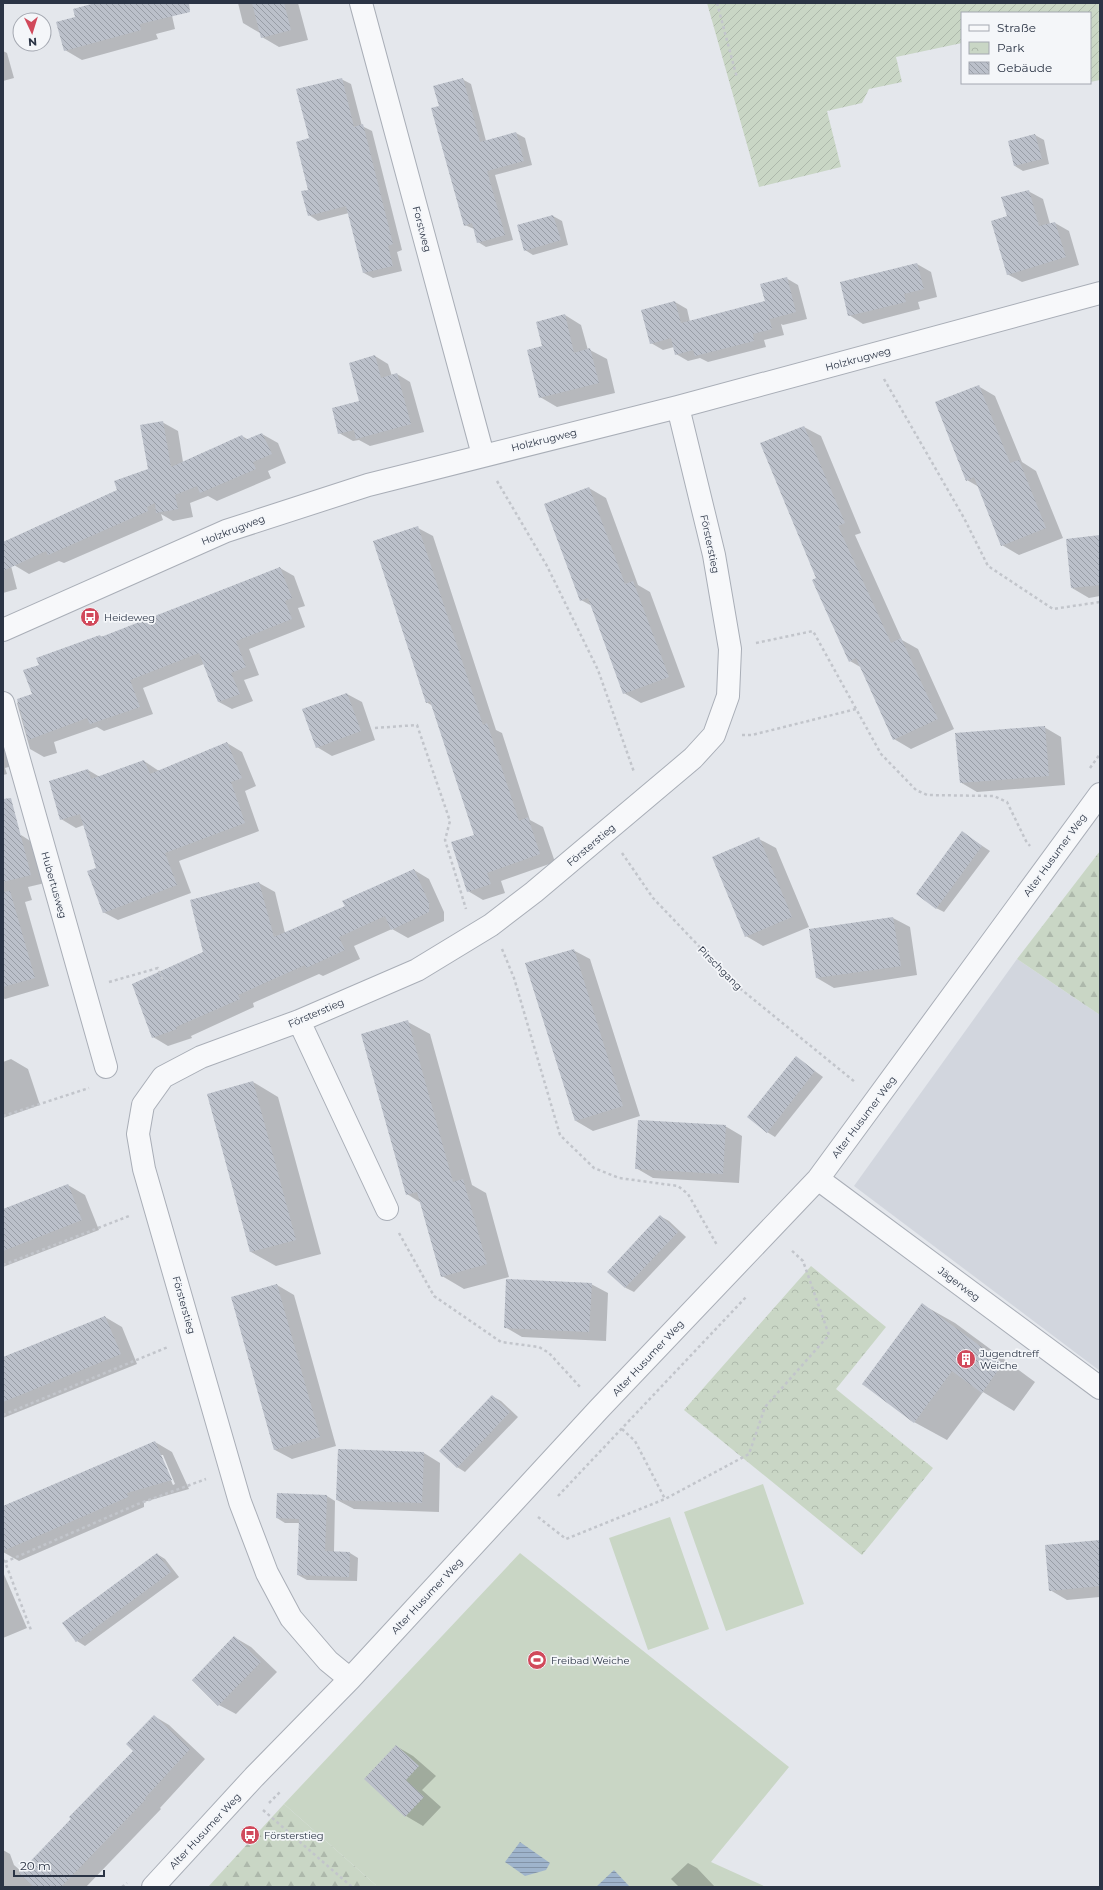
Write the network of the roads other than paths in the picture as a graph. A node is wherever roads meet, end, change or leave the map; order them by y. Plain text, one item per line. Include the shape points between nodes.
1 (361, 3) edge
2 (1100, 293) edge
3 (678, 407) junction
4 (483, 456) junction
5 (3, 630) edge
6 (3, 703) edge
7 (1100, 794) edge
8 (299, 1021) junction
9 (106, 1067) dead end
10 (818, 1179) junction
11 (387, 1210) road end
12 (1100, 1388) edge
13 (350, 1679) junction
14 (153, 1887) edge

1 - 4 street, Forstweg
2 - 3 street, Holzkrugweg
3 - 4 street, Holzkrugweg
3 - 8 street, Försterstieg via 714,555 730,649 728,696 714,734 693,758 644,800 534,892 484,929 416,970
4 - 5 street, Holzkrugweg via 372,483 226,531
6 - 9 street, Hubertusweg
7 - 10 street, Alter Husumer Weg
8 - 11 street
8 - 13 street, Försterstieg via 201,1057 163,1077 143,1105 138,1134 144,1169 240,1502 266,1573 291,1618 328,1661
10 - 12 street, Jägerweg
10 - 13 street, Alter Husumer Weg via 605,1403
13 - 14 street, Alter Husumer Weg

